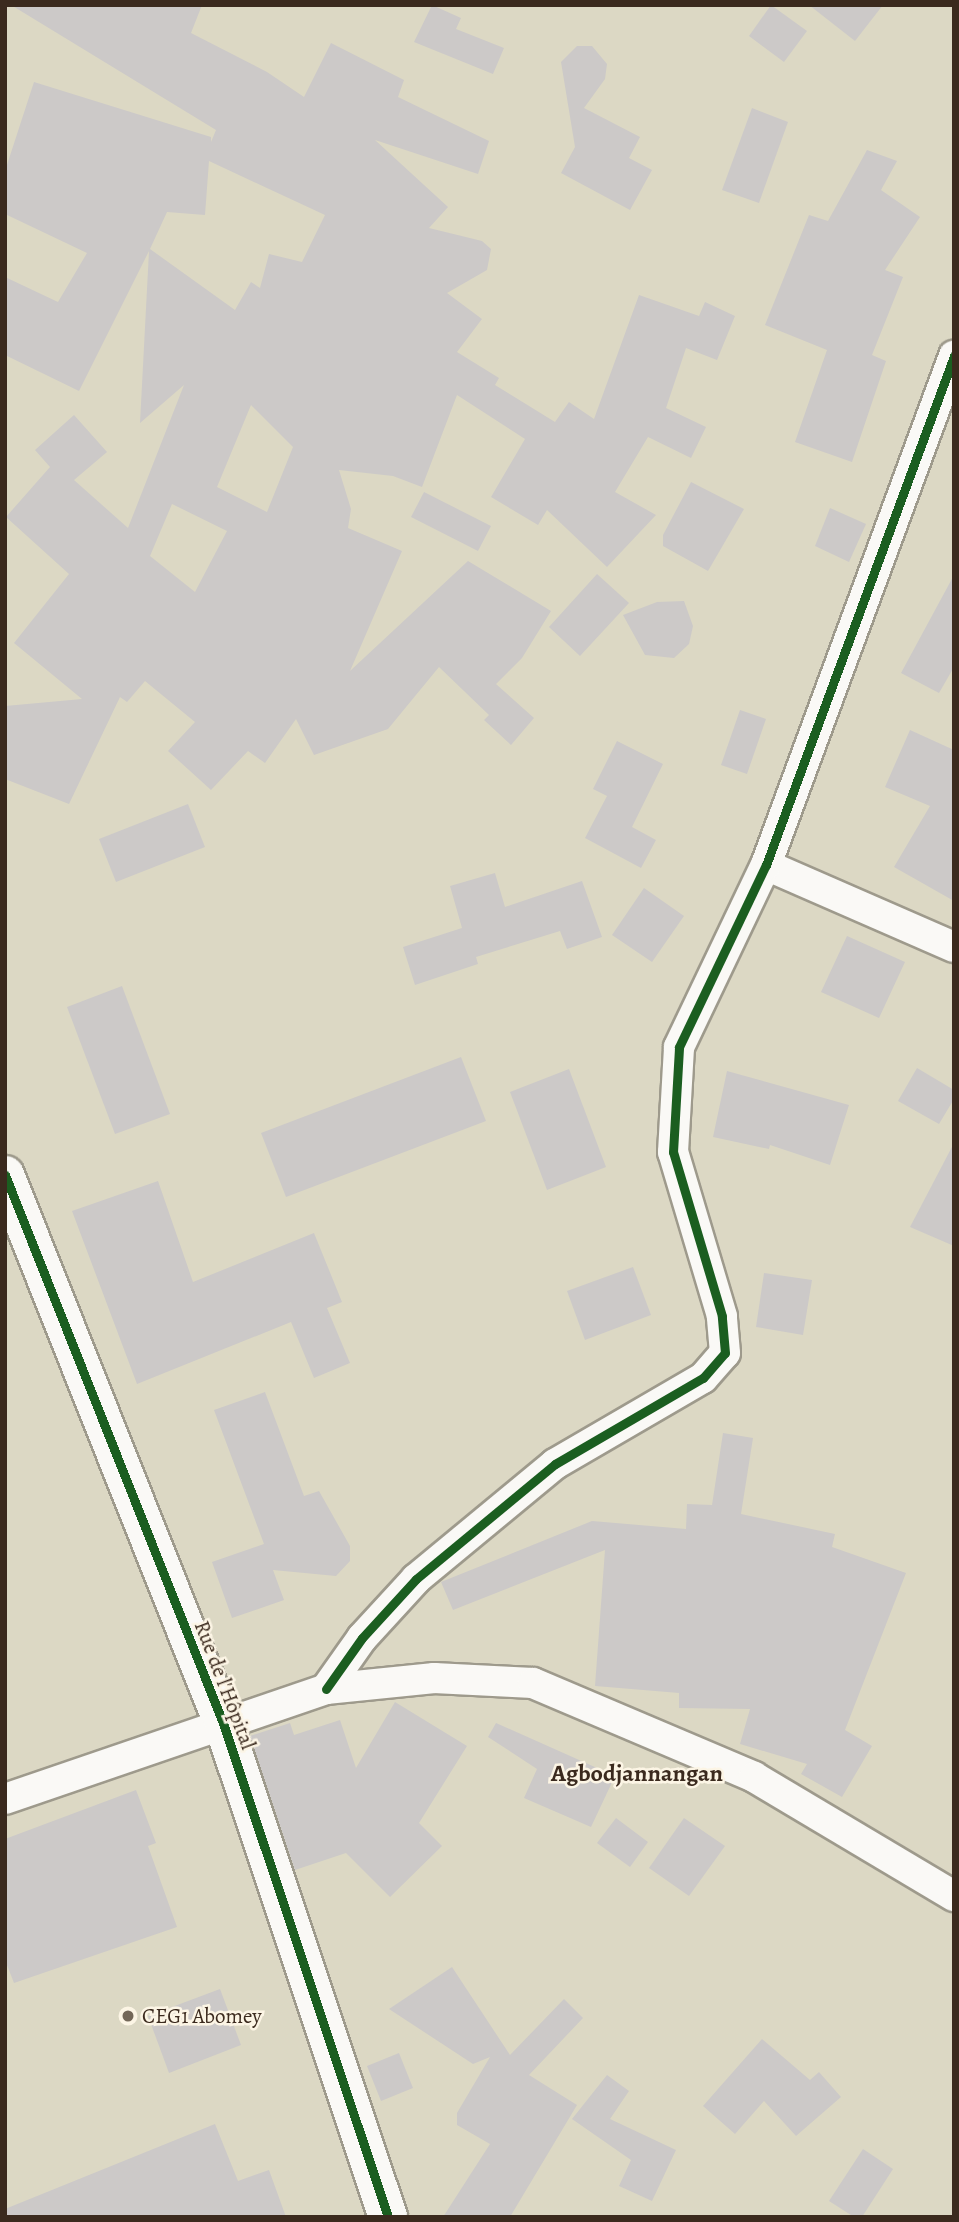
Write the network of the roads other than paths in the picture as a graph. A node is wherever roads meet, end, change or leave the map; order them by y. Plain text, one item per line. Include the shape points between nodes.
1 (954, 356) edge
2 (766, 865) junction
3 (954, 947) edge
4 (5, 1174) edge
5 (326, 1689) junction
6 (223, 1723) junction
7 (5, 1800) edge
8 (954, 1896) edge
9 (388, 2217) edge

1 - 2 street
2 - 3 street
2 - 5 street via 694,1010 679,1047 674,1084 673,1152 722,1316 725,1353 702,1378 555,1464 416,1579 362,1637
4 - 6 street, Rue de l'Hôpital
5 - 6 street
5 - 8 street via 434,1678 533,1683 754,1777
6 - 7 street
6 - 9 street, Rue de l'Hôpital

